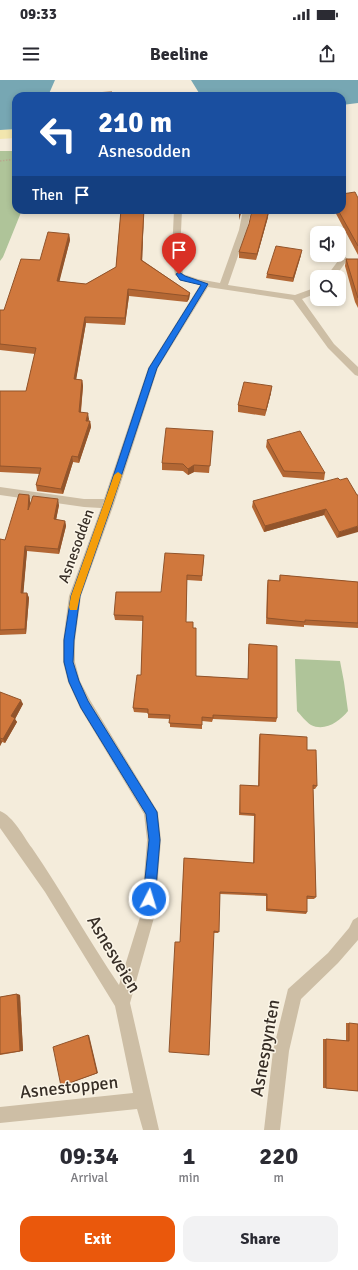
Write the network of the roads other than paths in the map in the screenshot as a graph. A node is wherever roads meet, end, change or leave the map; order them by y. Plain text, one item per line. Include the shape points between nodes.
1 (178, 214) edge
2 (246, 214) edge
3 (342, 262) edge
4 (335, 270) edge
5 (205, 284) junction
6 (223, 287) junction
7 (310, 293) edge
8 (296, 298) junction
9 (358, 373) edge
10 (0, 491) edge
11 (108, 504) junction
12 (0, 818) edge
13 (358, 925) edge
14 (122, 1003) junction
15 (143, 1100) junction
16 (0, 1115) edge
17 (151, 1130) edge
18 (272, 1130) edge

1 - 5 street via 179,274 182,278
2 - 6 street
3 - 4 street
5 - 6 street
5 - 11 street, Asnesodden via 153,368
6 - 8 street
7 - 8 street
8 - 9 street via 331,346
10 - 11 street
11 - 14 street, Asnesodden via 75,596 68,662 85,704 151,812 154,840 148,914
12 - 14 street, Asnesveien via 50,887
13 - 18 street, Asnespynten via 333,958 294,995 281,1051
14 - 15 street, Asnesveien
15 - 16 street, Asnestoppen
15 - 17 street, Asnesveien

